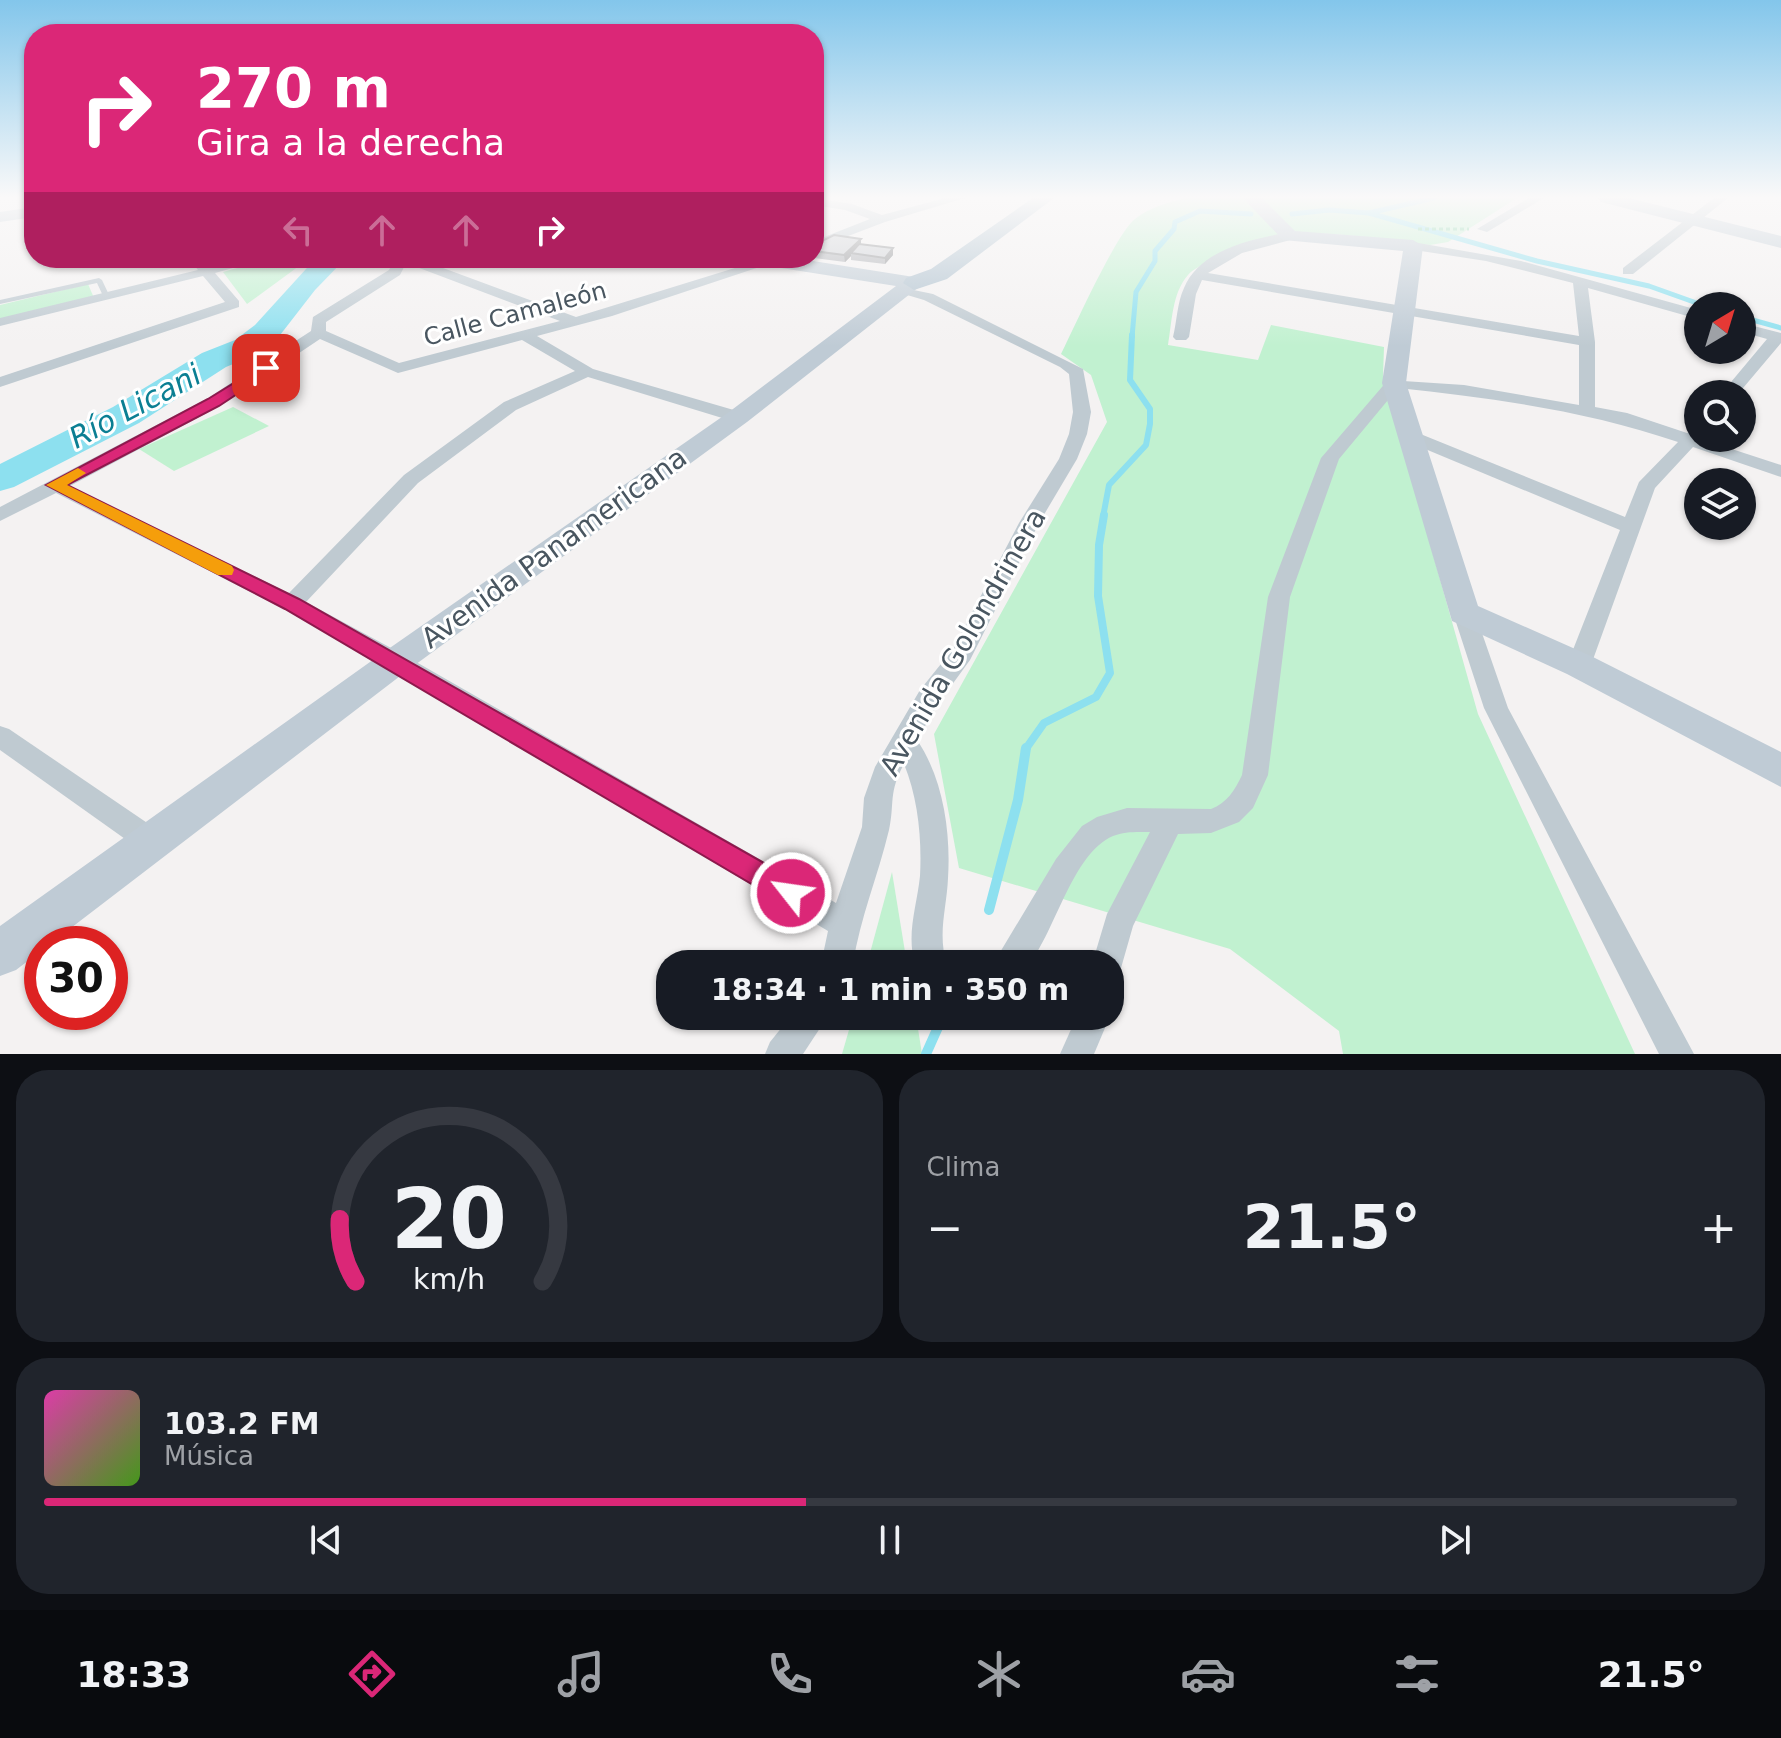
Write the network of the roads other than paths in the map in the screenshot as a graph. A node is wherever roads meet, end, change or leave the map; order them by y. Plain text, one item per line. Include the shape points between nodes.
1 (951, 247) edge
2 (976, 247) edge
3 (1243, 247) edge
4 (1413, 247) edge
5 (1425, 247) edge
6 (1659, 247) edge
7 (202, 268) edge
8 (225, 268) edge
9 (397, 268) edge
10 (430, 268) edge
11 (742, 268) edge
12 (813, 268) edge
13 (1628, 271) dead end
14 (206, 273) junction
15 (1198, 275) junction
16 (1580, 282) junction
17 (909, 288) junction
18 (106, 297) junction
19 (0, 302) edge
20 (1404, 311) junction
21 (1684, 311) edge
22 (574, 321) junction
23 (0, 322) edge
24 (1756, 331) edge
25 (319, 333) junction
26 (526, 336) junction
27 (1181, 337) dead end
28 (1779, 338) edge
29 (1587, 342) junction
30 (587, 372) junction
31 (1742, 380) edge
32 (0, 382) edge
33 (1394, 383) junction
34 (1587, 410) junction
35 (738, 417) junction
36 (1684, 432) edge
37 (1412, 437) junction
38 (1684, 446) edge
39 (1736, 452) edge
40 (1781, 471) edge
41 (54, 485) junction
42 (0, 515) edge
43 (1629, 526) junction
44 (292, 604) junction
45 (1464, 613) junction
46 (396, 661) junction
47 (1579, 665) junction
48 (0, 736) edge
49 (903, 739) junction
50 (1781, 771) edge
51 (1169, 823) junction
52 (152, 842) junction
53 (844, 924) junction
54 (839, 950) edge
55 (929, 950) edge
56 (1023, 950) edge
57 (1112, 950) edge
58 (0, 954) edge
59 (801, 1030) edge
60 (1088, 1030) edge
61 (782, 1054) edge
62 (1077, 1054) edge
63 (1677, 1054) edge

1 - 17 main road, Avenida Panamericana via 920,269
2 - 17 main road, Avenida Panamericana
3 - 15 street
4 - 20 street
5 - 16 street
6 - 13 street
7 - 14 street
8 - 14 street
9 - 25 street via 318,320
10 - 22 street
11 - 22 street, Calle Camaleón
12 - 17 street
14 - 18 street
14 - 32 street via 234,304
15 - 20 street
15 - 27 street
16 - 21 street
16 - 29 street
17 - 35 street, Avenida Panamericana
17 - 49 street, Avenida Golondrinera via 1077,372 1082,412 1068,459 962,654
18 - 19 lane via 99,280
18 - 23 street
20 - 29 street
20 - 33 street
22 - 26 street, Calle Camaleón
24 - 28 street
25 - 26 street, Calle Camaleón via 398,368
25 - 41 street via 214,402
26 - 30 street
28 - 31 street
29 - 34 street
30 - 35 street
30 - 44 street via 510,406 411,479
33 - 34 street
33 - 37 street
33 - 51 street via 1330,458 1279,597 1250,792 1240,808 1223,817
34 - 36 street
35 - 46 street, Avenida Panamericana
37 - 43 street
37 - 45 street
38 - 43 street via 1646,486
39 - 40 street
41 - 42 street
41 - 44 street
43 - 47 street
44 - 46 street
45 - 47 street
45 - 63 street via 1496,708
46 - 52 street, Avenida Panamericana
46 - 53 street
47 - 50 street
48 - 52 street
49 - 53 street, Avenida Golondrinera via 884,775 876,827
49 - 55 street via 922,772 933,838
51 - 56 street via 1123,821 1089,836 1075,852
51 - 57 street via 1118,924
52 - 58 street, Avenida Panamericana
53 - 54 street, Avenida Golondrinera
59 - 61 street
60 - 62 street

